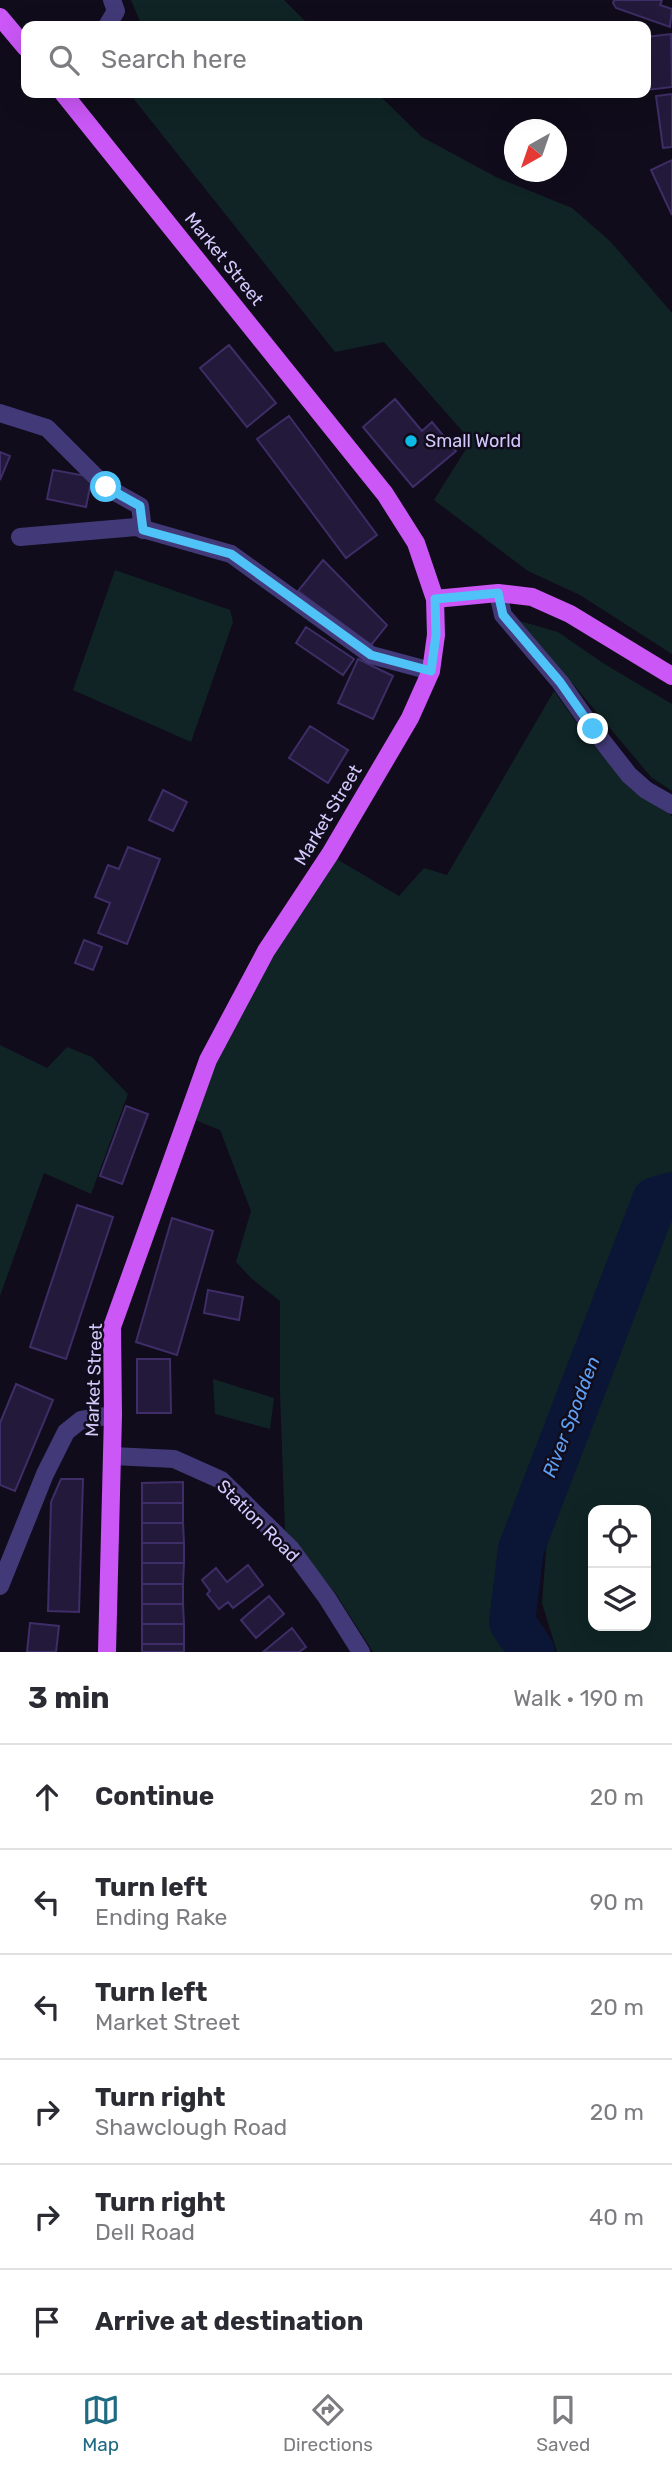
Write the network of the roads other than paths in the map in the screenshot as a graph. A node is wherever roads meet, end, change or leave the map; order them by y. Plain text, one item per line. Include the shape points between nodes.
1 (112, 0) edge
2 (0, 17) edge
3 (110, 21) edge
4 (21, 42) edge
5 (67, 98) edge
6 (0, 413) edge
7 (143, 530) junction
8 (20, 537) dead end
9 (498, 593) junction
10 (435, 599) junction
11 (431, 671) junction
12 (672, 676) edge
13 (672, 805) edge
14 (113, 1415) junction
15 (113, 1456) junction
16 (0, 1586) edge
17 (107, 1652) edge
18 (361, 1652) edge

1 - 3 street via 116,11
2 - 4 main road
5 - 10 main road, Market Street via 385,494 416,542
6 - 7 street via 47,428 106,487 140,506
7 - 8 street
7 - 11 street via 231,554 371,655
9 - 10 main road
9 - 12 main road via 532,597 570,614
9 - 13 street via 503,615 629,775
10 - 11 main road, Market Street
11 - 14 main road, Market Street via 411,718 266,951 208,1060 112,1327
14 - 15 main road, Market Street
14 - 16 street via 81,1420 66,1432
15 - 17 main road, Market Street
15 - 18 street, Station Road via 174,1459 221,1480 291,1549

